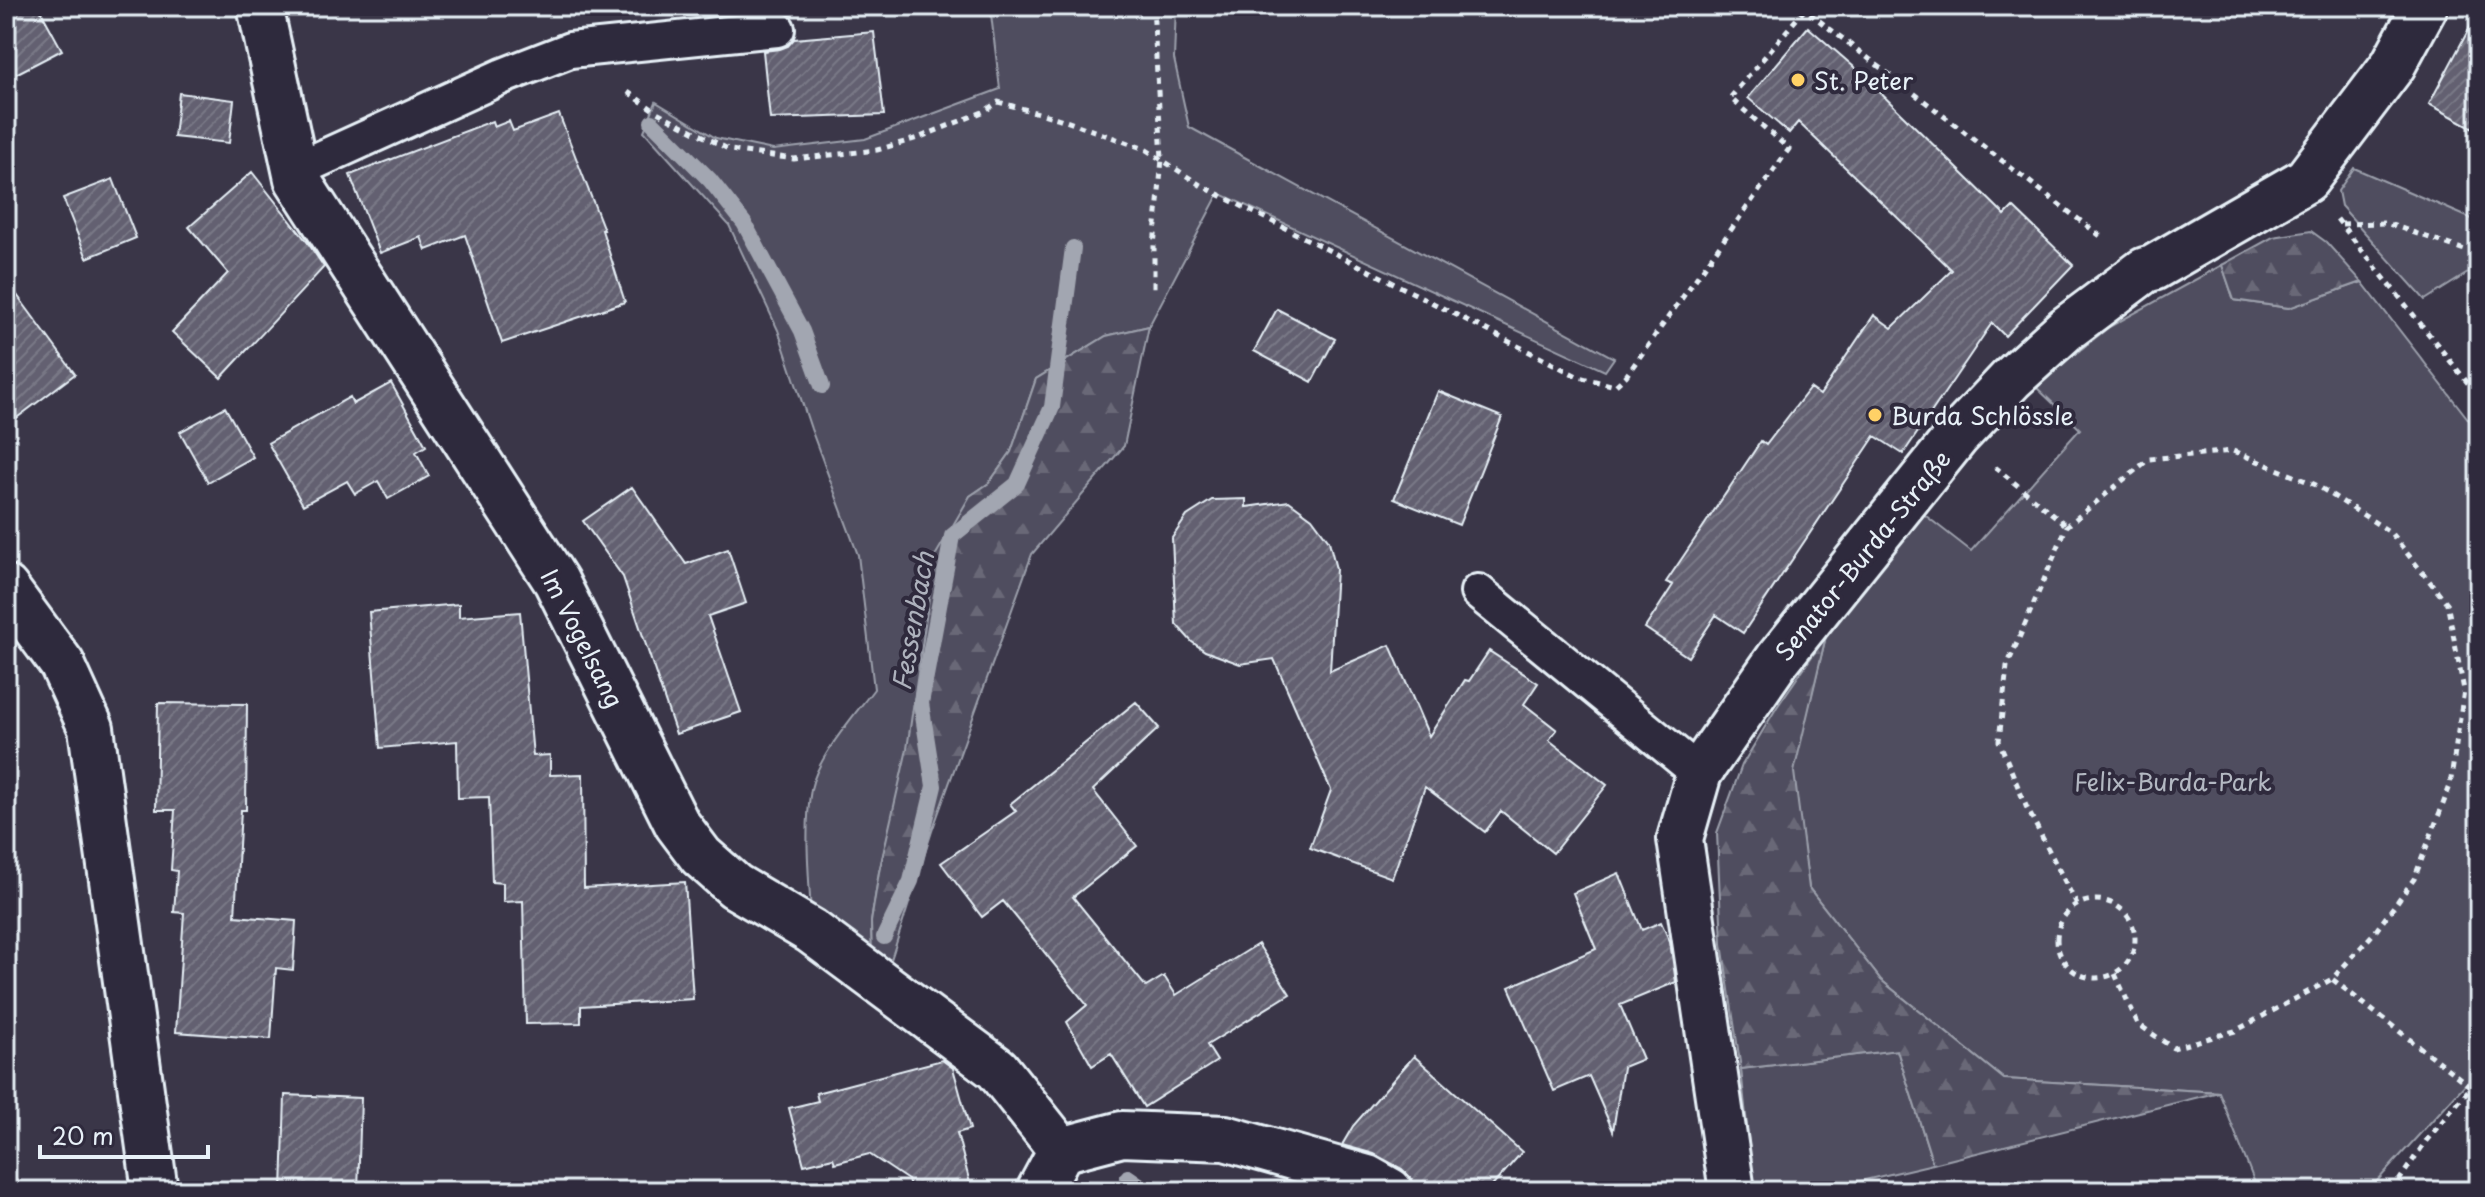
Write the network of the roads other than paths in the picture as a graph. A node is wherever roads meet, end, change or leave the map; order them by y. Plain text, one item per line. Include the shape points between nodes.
1 (260, 6) edge
2 (2425, 6) edge
3 (777, 29) dead end
4 (296, 170) junction
5 (6, 588) edge
6 (1478, 592) dead end
7 (1699, 773) junction
8 (1061, 1150) junction
9 (155, 1191) edge
10 (1039, 1191) edge
11 (1390, 1191) edge
12 (1732, 1191) edge

1 - 4 street, Im Vogelsang
2 - 7 street, Senator-Burda-Straße via 2393,65 2306,180 2145,270 2066,329 1957,436 1778,659
3 - 4 lane via 570,50
4 - 8 street, Im Vogelsang via 556,581 677,824 701,856 735,886 811,931 997,1069
5 - 9 street via 62,664 91,728
6 - 7 lane
7 - 12 street, Senator-Burda-Straße via 1680,839
8 - 10 street
8 - 11 street via 1122,1134 1225,1138 1367,1178

